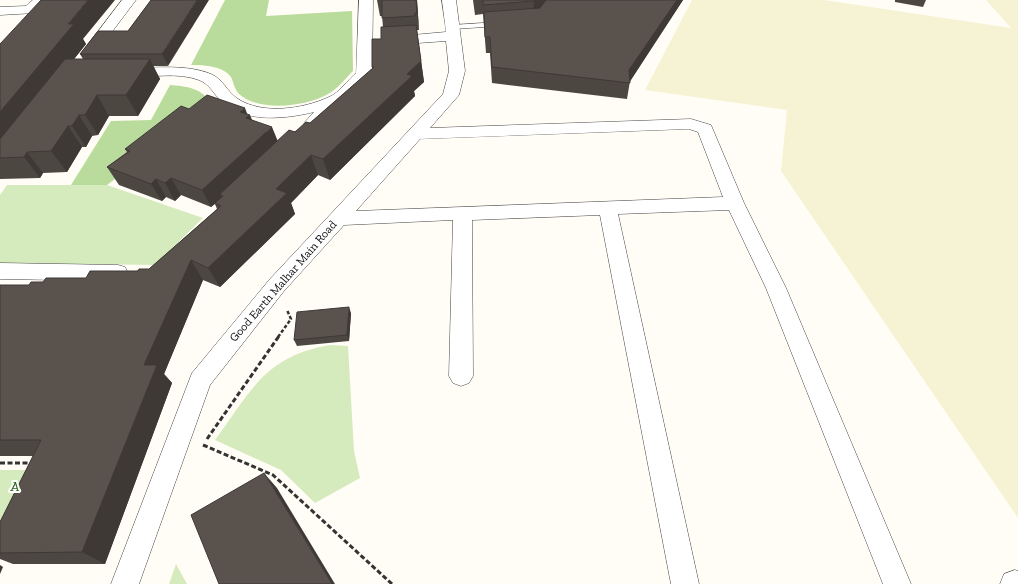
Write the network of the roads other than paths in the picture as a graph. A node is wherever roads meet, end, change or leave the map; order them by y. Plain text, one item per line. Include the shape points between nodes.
1 (40, 0) edge
2 (129, 0) edge
3 (366, 0) edge
4 (449, 0) edge
5 (0, 11) edge
6 (507, 23) edge
7 (453, 32) junction
8 (364, 42) junction
9 (78, 67) edge
10 (112, 73) edge
11 (339, 98) junction
12 (302, 134) edge
13 (415, 134) junction
14 (735, 203) junction
15 (608, 209) junction
16 (463, 214) junction
17 (338, 218) junction
18 (0, 271) edge
19 (136, 274) edge
20 (461, 376) dead end
21 (125, 584) edge
22 (685, 584) edge
23 (897, 584) edge

1 - 5 street via 30,10
2 - 9 street
3 - 8 street
4 - 7 street, Good Earth Malhar Main Road
6 - 7 lane
7 - 8 street
7 - 13 street, Good Earth Malhar Main Road via 457,71 451,95
8 - 11 street via 364,74
10 - 11 street via 197,75 212,81 233,103 272,113 300,111
11 - 12 street
13 - 14 street via 696,125 707,132
13 - 17 street, Good Earth Malhar Main Road
14 - 15 street
14 - 23 street via 776,288
15 - 16 street
15 - 22 street
16 - 17 street
16 - 20 street
17 - 21 street, Good Earth Malhar Main Road via 277,285 200,380
18 - 19 street

